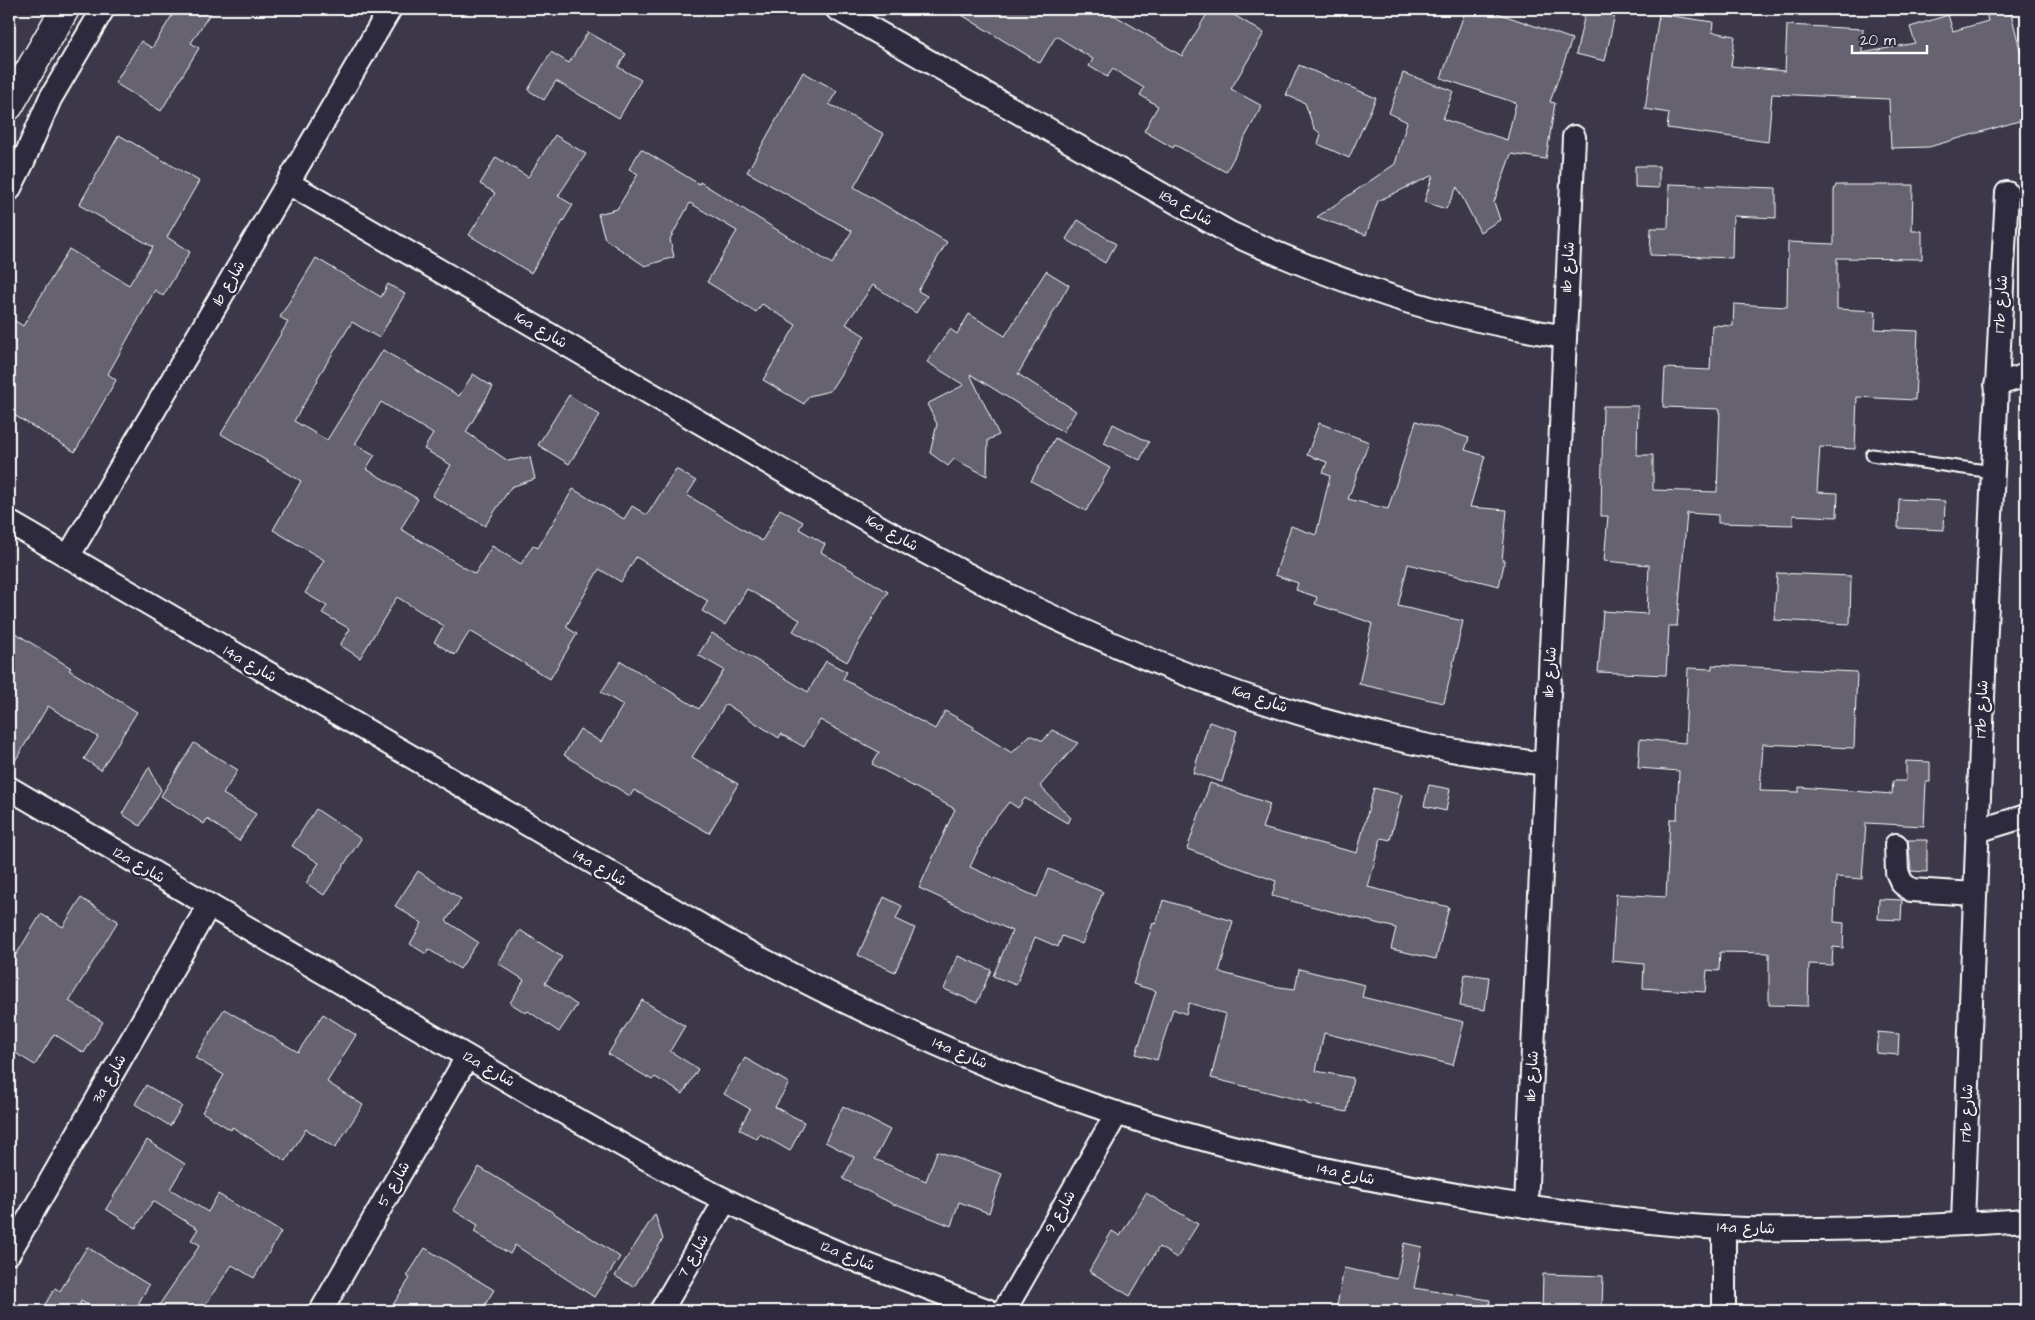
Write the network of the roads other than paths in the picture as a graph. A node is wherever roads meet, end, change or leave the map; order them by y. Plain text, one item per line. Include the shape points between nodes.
1 (65, 9) edge
2 (103, 9) edge
3 (390, 9) edge
4 (837, 9) edge
5 (9, 106) edge
6 (1574, 136) dead end
7 (288, 183) junction
8 (9, 190) edge
9 (2007, 194) dead end
10 (1565, 337) junction
11 (2026, 375) edge
12 (1996, 384) junction
13 (1872, 455) dead end
14 (1992, 472) junction
15 (9, 522) edge
16 (68, 557) junction
17 (1546, 764) junction
18 (9, 788) edge
19 (2026, 816) edge
20 (1977, 831) junction
21 (1896, 845) dead end
22 (1974, 894) junction
23 (208, 905) junction
24 (467, 1057) junction
25 (1117, 1113) junction
26 (725, 1201) junction
27 (1526, 1206) junction
28 (2026, 1220) edge
29 (1963, 1224) junction
30 (1724, 1228) junction
31 (9, 1253) edge
32 (320, 1311) edge
33 (661, 1311) edge
34 (989, 1311) edge
35 (1004, 1311) edge
36 (1724, 1311) edge

1 - 5 street
2 - 8 street via 50,99
3 - 7 street, 1b شارع
4 - 10 street, 18a شارع via 1230,232 1283,257 1392,297 1448,313
6 - 10 street, 11b شارع
7 - 16 street, 1b شارع
7 - 17 street, 16a شارع via 924,552 1069,624 1218,685 1325,721 1434,747
9 - 12 street, 17b شارع
10 - 17 street, 11b شارع
11 - 12 street
12 - 14 street, 17b شارع
13 - 14 lane
14 - 20 street, 17b شارع
15 - 16 street, 14a شارع
16 - 25 street, 14a شارع via 730,943 892,1024 1037,1085
17 - 27 street, 11b شارع
18 - 23 street, 12a شارع
19 - 20 street
20 - 22 street, 17b شارع
21 - 22 street via 1898,872 1902,883 1910,890
22 - 29 street, 17b شارع
23 - 24 street, 12a شارع
23 - 31 street, 3a شارع
24 - 26 street, 12a شارع
24 - 32 street, شارع 5
25 - 27 street, 14a شارع via 1202,1139 1326,1170
25 - 35 street, شارع 9
26 - 33 street, شارع 7
26 - 34 street, 12a شارع via 860,1262
27 - 30 street, 14a شارع
28 - 29 street, 14a شارع
29 - 30 street, 14a شارع
30 - 36 street

